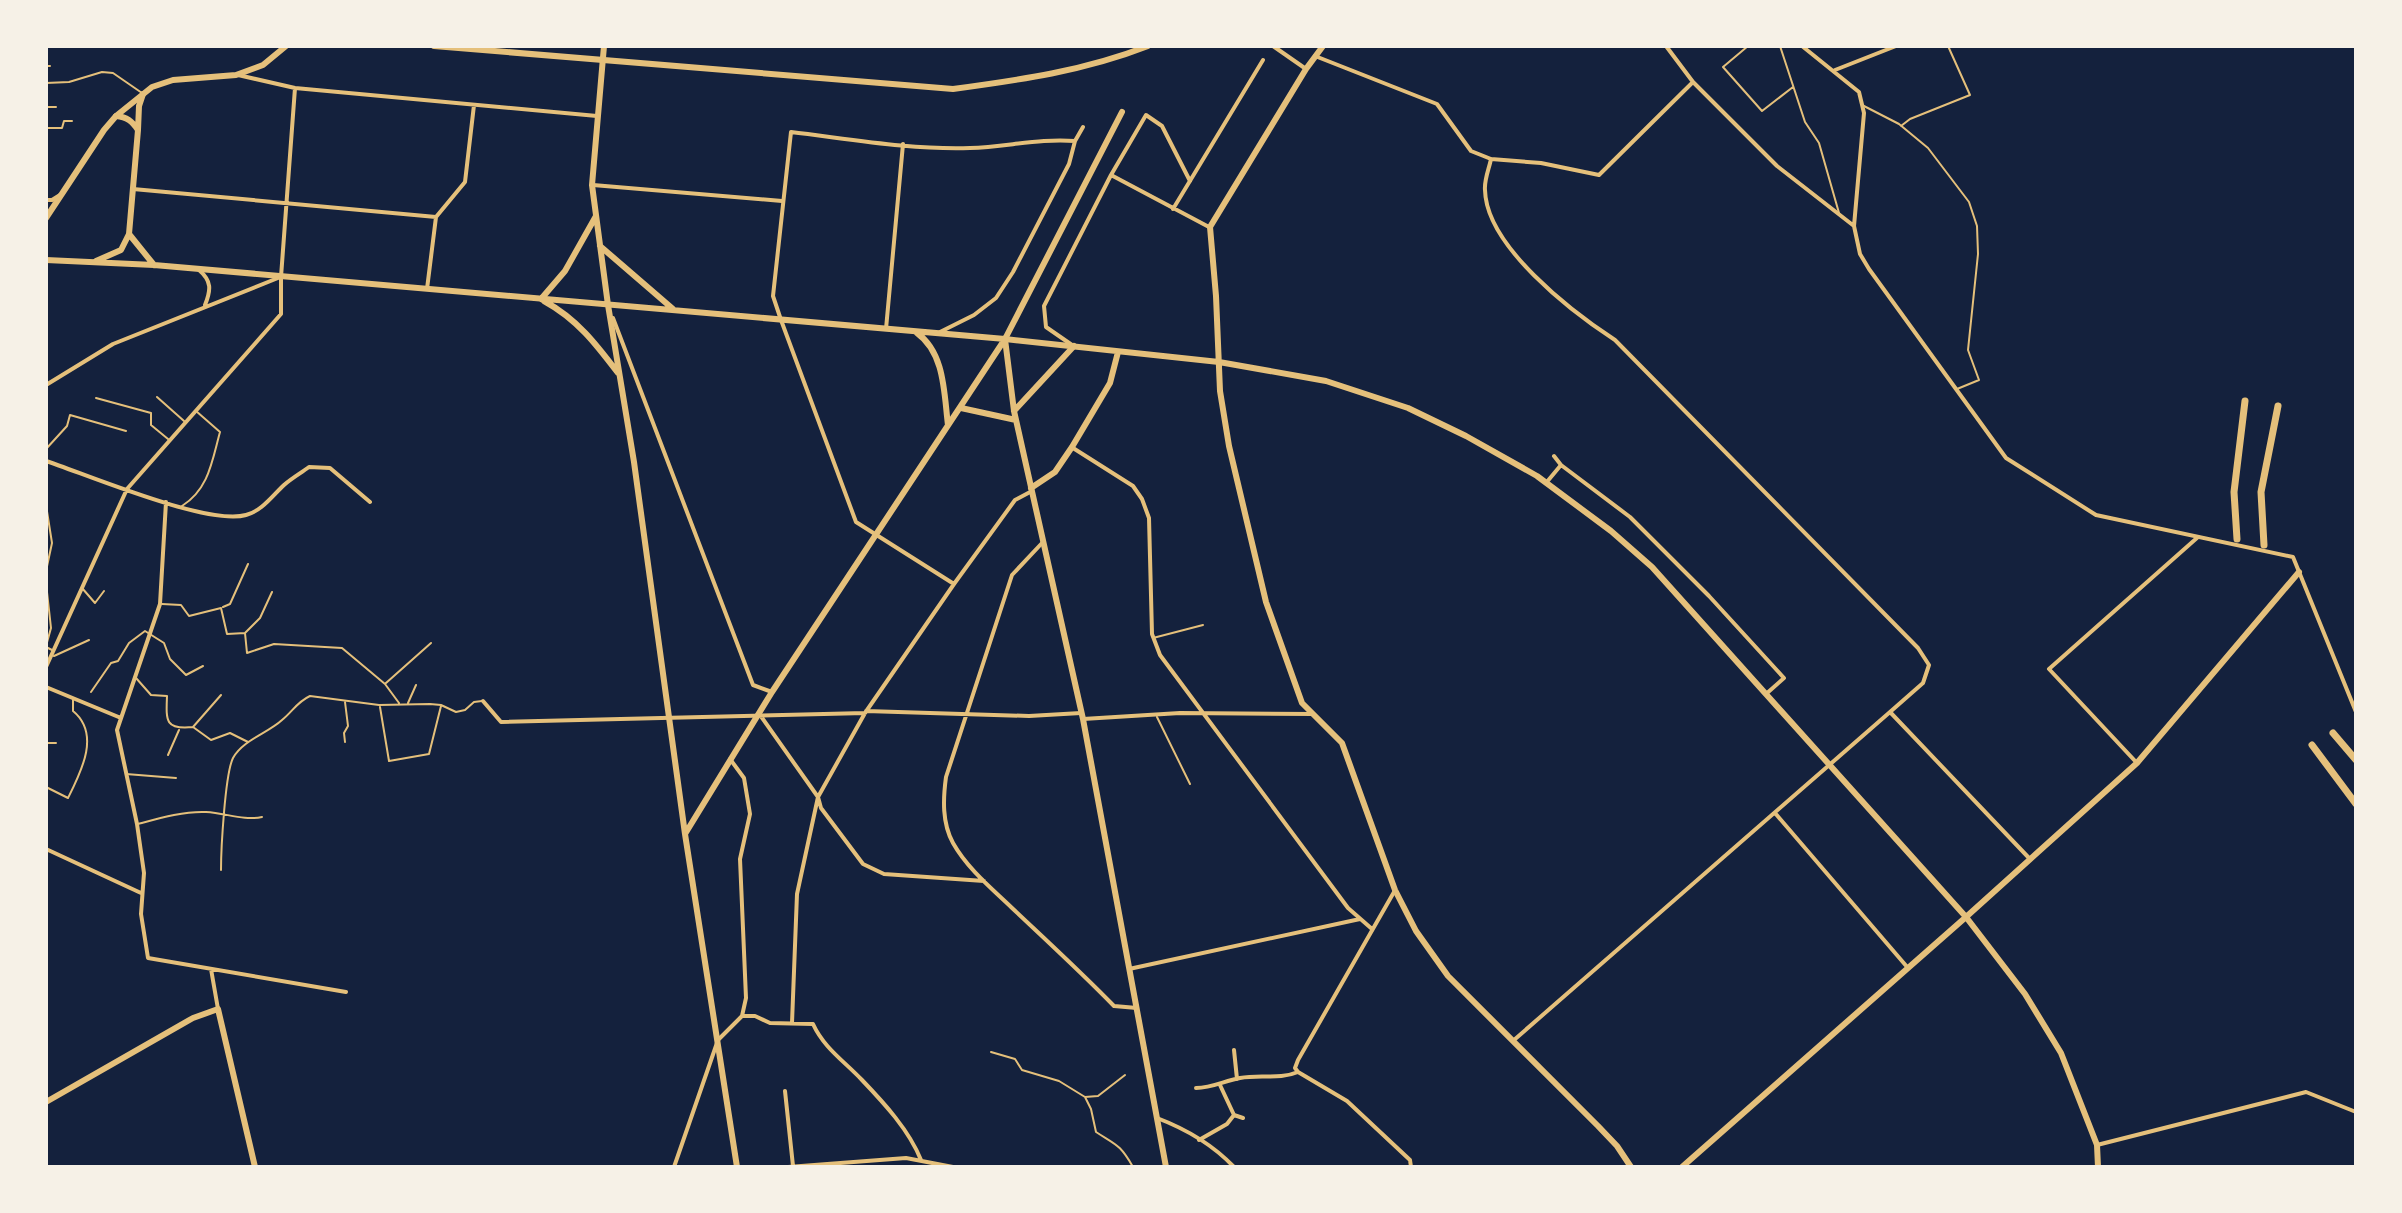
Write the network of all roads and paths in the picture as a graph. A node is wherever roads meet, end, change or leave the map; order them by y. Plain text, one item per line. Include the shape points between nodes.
1 (286, 46) edge
2 (434, 46) edge
3 (604, 46) edge
4 (1148, 46) edge
5 (1273, 46) edge
6 (1323, 46) edge
7 (1666, 46) edge
8 (1748, 46) edge
9 (1780, 46) edge
10 (1802, 46) edge
11 (1896, 46) edge
12 (1948, 46) edge
13 (1130, 50) edge
14 (1315, 56) junction
15 (603, 60) junction
16 (1263, 60) dead end
17 (1306, 69) junction
18 (1835, 71) junction
19 (236, 75) junction
20 (1693, 82) junction
21 (46, 83) edge
22 (1794, 86) junction
23 (295, 88) junction
24 (143, 94) junction
25 (1862, 104) junction
26 (474, 105) junction
27 (46, 107) edge
28 (56, 107) dead end
29 (1122, 112) dead end
30 (116, 116) junction
31 (597, 116) junction
32 (72, 121) dead end
33 (1901, 126) junction
34 (1083, 127) dead end
35 (46, 128) edge
36 (138, 130) junction
37 (1075, 141) junction
38 (903, 144) junction
39 (1491, 159) junction
40 (1111, 175) junction
41 (1190, 181) junction
42 (592, 185) junction
43 (133, 189) junction
44 (62, 194) junction
45 (46, 200) edge
46 (782, 201) junction
47 (285, 204) junction
48 (1173, 209) junction
49 (1839, 214) junction
50 (596, 216) junction
51 (436, 217) junction
52 (46, 218) edge
53 (1854, 226) junction
54 (1210, 227) junction
55 (129, 234) junction
56 (600, 246) junction
57 (46, 260) edge
58 (93, 262) junction
59 (154, 265) junction
60 (198, 269) junction
61 (281, 277) junction
62 (427, 289) junction
63 (541, 299) junction
64 (608, 305) junction
65 (205, 306) junction
66 (675, 311) junction
67 (781, 320) junction
68 (886, 329) junction
69 (914, 331) junction
70 (938, 333) junction
71 (1005, 339) junction
72 (1074, 346) junction
73 (1118, 352) junction
74 (1219, 362) junction
75 (619, 374) junction
76 (46, 385) edge
77 (1956, 390) junction
78 (157, 397) dead end
79 (96, 398) dead end
80 (2245, 401) dead end
81 (2278, 406) dead end
82 (961, 408) junction
83 (195, 410) junction
84 (1014, 411) junction
85 (1016, 420) junction
86 (185, 421) junction
87 (949, 426) junction
88 (126, 431) dead end
89 (169, 439) junction
90 (1072, 447) junction
91 (46, 449) edge
92 (1554, 456) dead end
93 (46, 461) edge
94 (1561, 465) junction
95 (1546, 483) junction
96 (127, 489) junction
97 (1031, 490) junction
98 (166, 502) junction
99 (370, 502) dead end
100 (46, 505) edge
101 (180, 507) junction
102 (876, 535) junction
103 (2198, 537) junction
104 (2237, 539) dead end
105 (1044, 541) junction
106 (2264, 545) dead end
107 (248, 564) dead end
108 (46, 571) edge
109 (2299, 572) junction
110 (46, 583) edge
111 (954, 584) junction
112 (82, 588) junction
113 (104, 591) dead end
114 (272, 592) dead end
115 (160, 604) junction
116 (221, 608) junction
117 (1203, 625) dead end
118 (151, 633) junction
119 (245, 633) junction
120 (1153, 638) junction
121 (89, 640) dead end
122 (431, 643) dead end
123 (46, 646) edge
124 (54, 650) junction
125 (50, 658) junction
126 (203, 666) dead end
127 (46, 667) edge
128 (135, 678) junction
129 (385, 684) junction
130 (416, 685) dead end
131 (46, 687) edge
132 (91, 692) dead end
133 (772, 692) junction
134 (1766, 694) junction
135 (221, 695) dead end
136 (73, 698) junction
137 (345, 701) junction
138 (483, 701) joint
139 (400, 704) junction
140 (407, 704) junction
141 (379, 705) junction
142 (441, 705) junction
143 (866, 712) junction
144 (1890, 712) junction
145 (2356, 712) edge
146 (967, 714) junction
147 (1203, 714) junction
148 (1313, 714) junction
149 (760, 715) junction
150 (1156, 715) junction
151 (669, 716) junction
152 (1082, 716) junction
153 (121, 718) junction
154 (193, 727) junction
155 (180, 728) junction
156 (2333, 733) dead end
157 (249, 742) junction
158 (345, 742) dead end
159 (46, 743) edge
160 (56, 743) dead end
161 (2312, 745) dead end
162 (168, 755) dead end
163 (730, 759) junction
164 (2356, 760) edge
165 (2137, 763) junction
166 (1829, 766) junction
167 (125, 774) junction
168 (176, 778) dead end
169 (1190, 784) dead end
170 (46, 787) edge
171 (818, 797) junction
172 (2356, 804) edge
173 (1775, 813) junction
174 (225, 814) junction
175 (262, 817) dead end
176 (137, 824) junction
177 (685, 834) junction
178 (46, 849) edge
179 (2030, 859) junction
180 (221, 870) dead end
181 (985, 881) junction
182 (1395, 890) junction
183 (141, 893) junction
184 (1966, 917) junction
185 (1360, 919) junction
186 (1372, 929) junction
187 (1908, 968) junction
188 (211, 969) junction
189 (1129, 969) junction
190 (346, 992) dead end
191 (1137, 1008) junction
192 (218, 1009) junction
193 (742, 1016) junction
194 (792, 1023) junction
195 (718, 1040) junction
196 (1512, 1042) junction
197 (1234, 1050) dead end
198 (991, 1052) dead end
199 (1298, 1072) junction
200 (1125, 1075) dead end
201 (1237, 1079) junction
202 (1220, 1085) junction
203 (1196, 1088) dead end
204 (785, 1091) dead end
205 (1085, 1097) junction
206 (46, 1102) edge
207 (2356, 1112) edge
208 (1234, 1115) junction
209 (1157, 1118) junction
210 (1243, 1118) dead end
211 (1199, 1140) junction
212 (2097, 1145) junction
213 (921, 1160) junction
214 (255, 1167) edge
215 (674, 1167) edge
216 (737, 1167) edge
217 (790, 1167) edge
218 (953, 1167) edge
219 (1133, 1167) edge
220 (1166, 1167) edge
221 (1234, 1167) edge
222 (1411, 1167) edge
223 (1631, 1167) edge
224 (1682, 1167) edge
225 (2098, 1167) edge

1 - 19 street via 263,65
2 - 15 street
3 - 15 street
4 - 13 street
5 - 17 street
6 - 14 street
7 - 20 street
8 - 22 lane via 1723,67 1762,111
9 - 22 lane
10 - 18 street
11 - 18 street
12 - 33 lane via 1970,95
13 - 15 street via 1038,78 953,89
14 - 17 street
14 - 39 street via 1437,104 1471,151
15 - 31 street
16 - 41 street
17 - 54 street
18 - 25 street via 1859,92
19 - 23 street
19 - 24 street via 173,80
20 - 39 street via 1599,175
20 - 49 street via 1777,166
21 - 24 lane via 113,73
22 - 49 lane via 1805,122 1819,143
23 - 26 street
23 - 47 street
24 - 30 street
24 - 36 street
25 - 33 lane
25 - 53 street
26 - 31 street
26 - 51 street via 465,182
27 - 28 lane
29 - 71 street
30 - 36 street
30 - 44 street
31 - 42 street
32 - 35 lane via 64,121 62,128
33 - 77 lane via 1928,148 1969,202 1977,226 1968,350 1979,380
34 - 37 street
36 - 43 street
37 - 38 street via 970,148
37 - 70 street via 1069,164 996,298
38 - 46 street via 791,132
38 - 68 street
39 - 144 street via 1485,190 1494,226 1515,256 1584,320 1615,340 1924,654 1929,665 1923,683
40 - 41 street via 1146,115 1162,126
40 - 48 street
40 - 72 street via 1044,306 1046,327
41 - 48 street
42 - 46 street
42 - 50 street
43 - 47 street
43 - 55 street
44 - 45 street
44 - 52 street
46 - 67 street via 773,296
47 - 51 street
47 - 61 street
48 - 54 street
49 - 53 street
50 - 56 street
50 - 63 street via 565,271
51 - 62 street
53 - 77 street via 1869,269
54 - 74 street
55 - 58 street via 121,250
55 - 59 street
56 - 64 street
56 - 66 street
57 - 58 street
58 - 59 street
59 - 60 street
60 - 61 street
60 - 65 street via 210,286
61 - 62 street
61 - 65 street
61 - 83 street via 281,314
62 - 63 street
63 - 64 street
63 - 75 street via 583,328
64 - 66 street
64 - 75 street
64 - 133 street via 753,685
65 - 76 street via 113,344
66 - 67 street
67 - 68 street
67 - 102 street via 856,522
68 - 69 street
69 - 70 street
69 - 87 street via 927,340 937,358
70 - 71 street
71 - 72 street
71 - 82 street
71 - 84 street
72 - 73 street
72 - 84 street
73 - 74 street
73 - 90 street via 1110,383
74 - 95 street via 1326,381 1408,408
74 - 148 street via 1229,446 1266,602 1302,703
75 - 151 street
77 - 103 street via 2006,458 2096,515
78 - 86 lane
79 - 89 lane via 151,413 151,425
80 - 104 highway via 2234,492
81 - 106 highway via 2261,492
82 - 85 street
82 - 87 street
83 - 86 street
83 - 101 lane via 220,432 207,479
84 - 85 street
85 - 97 street
86 - 89 street
87 - 102 street
88 - 91 lane via 70,415
89 - 96 street
90 - 97 street via 1055,472
90 - 120 street via 1133,486 1142,499 1149,518
92 - 94 street
93 - 96 street
94 - 95 street
94 - 134 street via 1630,517 1784,678
95 - 134 street via 1652,567
96 - 98 street
96 - 112 street
97 - 105 street
97 - 111 street via 1015,500
98 - 101 street
98 - 115 street
99 - 101 street via 330,468 309,467 247,515 220,516
100 - 108 lane via 52,543
102 - 111 street
102 - 133 street
103 - 109 street via 2293,557
103 - 165 street via 2049,669
105 - 146 street via 1012,575
105 - 152 street
107 - 116 lane via 230,604
109 - 145 street
109 - 165 street
110 - 123 lane via 51,628
111 - 143 street
112 - 113 lane via 95,603
112 - 124 street
114 - 119 lane via 260,618
115 - 116 lane via 181,605 189,616
115 - 118 street
116 - 119 lane via 227,634
117 - 120 lane
118 - 126 lane via 186,675
118 - 128 street
118 - 132 lane via 145,631 129,643
119 - 129 lane via 247,653 274,644 342,648
120 - 147 street
121 - 125 lane
122 - 129 lane
123 - 124 lane
124 - 125 street
125 - 127 street
128 - 153 street
128 - 155 lane via 151,695 167,696 166,717
129 - 139 lane
130 - 140 lane
131 - 136 street
133 - 149 street
134 - 166 street
135 - 154 lane
136 - 153 street
136 - 170 lane via 73,711 82,718 86,735 87,760 68,798
137 - 141 lane
137 - 157 lane via 310,696
137 - 158 lane
138 - 142 lane via 456,712
138 - 151 street via 501,722
139 - 140 lane
139 - 141 lane
140 - 142 lane
141 - 142 lane via 389,761 429,754
143 - 146 street
143 - 149 street
143 - 171 street
144 - 166 street
144 - 179 street
146 - 152 street
146 - 181 street via 943,801 952,842
147 - 148 street
147 - 150 street
147 - 185 street
148 - 182 street via 1342,743
149 - 151 street
149 - 163 street
149 - 171 street
150 - 152 street
150 - 169 lane
151 - 177 street
152 - 189 street
153 - 167 street via 117,730
154 - 155 lane
154 - 157 lane via 211,740 230,733
155 - 162 lane
156 - 164 highway
157 - 174 lane via 234,757
159 - 160 lane
161 - 172 highway
163 - 177 street
163 - 193 street via 744,778 750,814 740,859 746,998
165 - 179 street
166 - 173 street
166 - 184 street
167 - 168 lane
167 - 176 street
171 - 181 street via 863,864 884,874
171 - 194 street via 797,894
173 - 187 street
173 - 196 street
174 - 175 lane via 246,820
174 - 176 lane via 202,812
174 - 180 lane
176 - 183 street via 145,885
177 - 195 street
178 - 183 street
179 - 184 street
181 - 191 street via 1114,1006
182 - 186 street
182 - 196 street via 1436,962
183 - 188 street via 148,958
184 - 187 street
184 - 212 street via 2025,994 2061,1053
185 - 186 street
185 - 189 street
186 - 199 street via 1298,1060
187 - 224 street
188 - 190 street
188 - 192 street
189 - 191 street
191 - 209 street
192 - 206 street
192 - 214 street
193 - 194 street
193 - 195 street
194 - 213 street via 813,1024 821,1041 896,1119
195 - 215 street
195 - 216 street
196 - 223 street via 1617,1146
197 - 201 street
198 - 205 lane via 1015,1059 1022,1070 1059,1081
199 - 201 street
199 - 222 street via 1347,1101 1410,1160
200 - 205 lane via 1098,1096
201 - 202 street
202 - 203 street
202 - 208 street
204 - 217 street
205 - 219 lane via 1096,1132 1123,1149
207 - 212 street via 2306,1092
208 - 210 street
208 - 211 street
209 - 211 street
209 - 220 street
211 - 221 street
212 - 225 street
213 - 217 street
213 - 218 street

